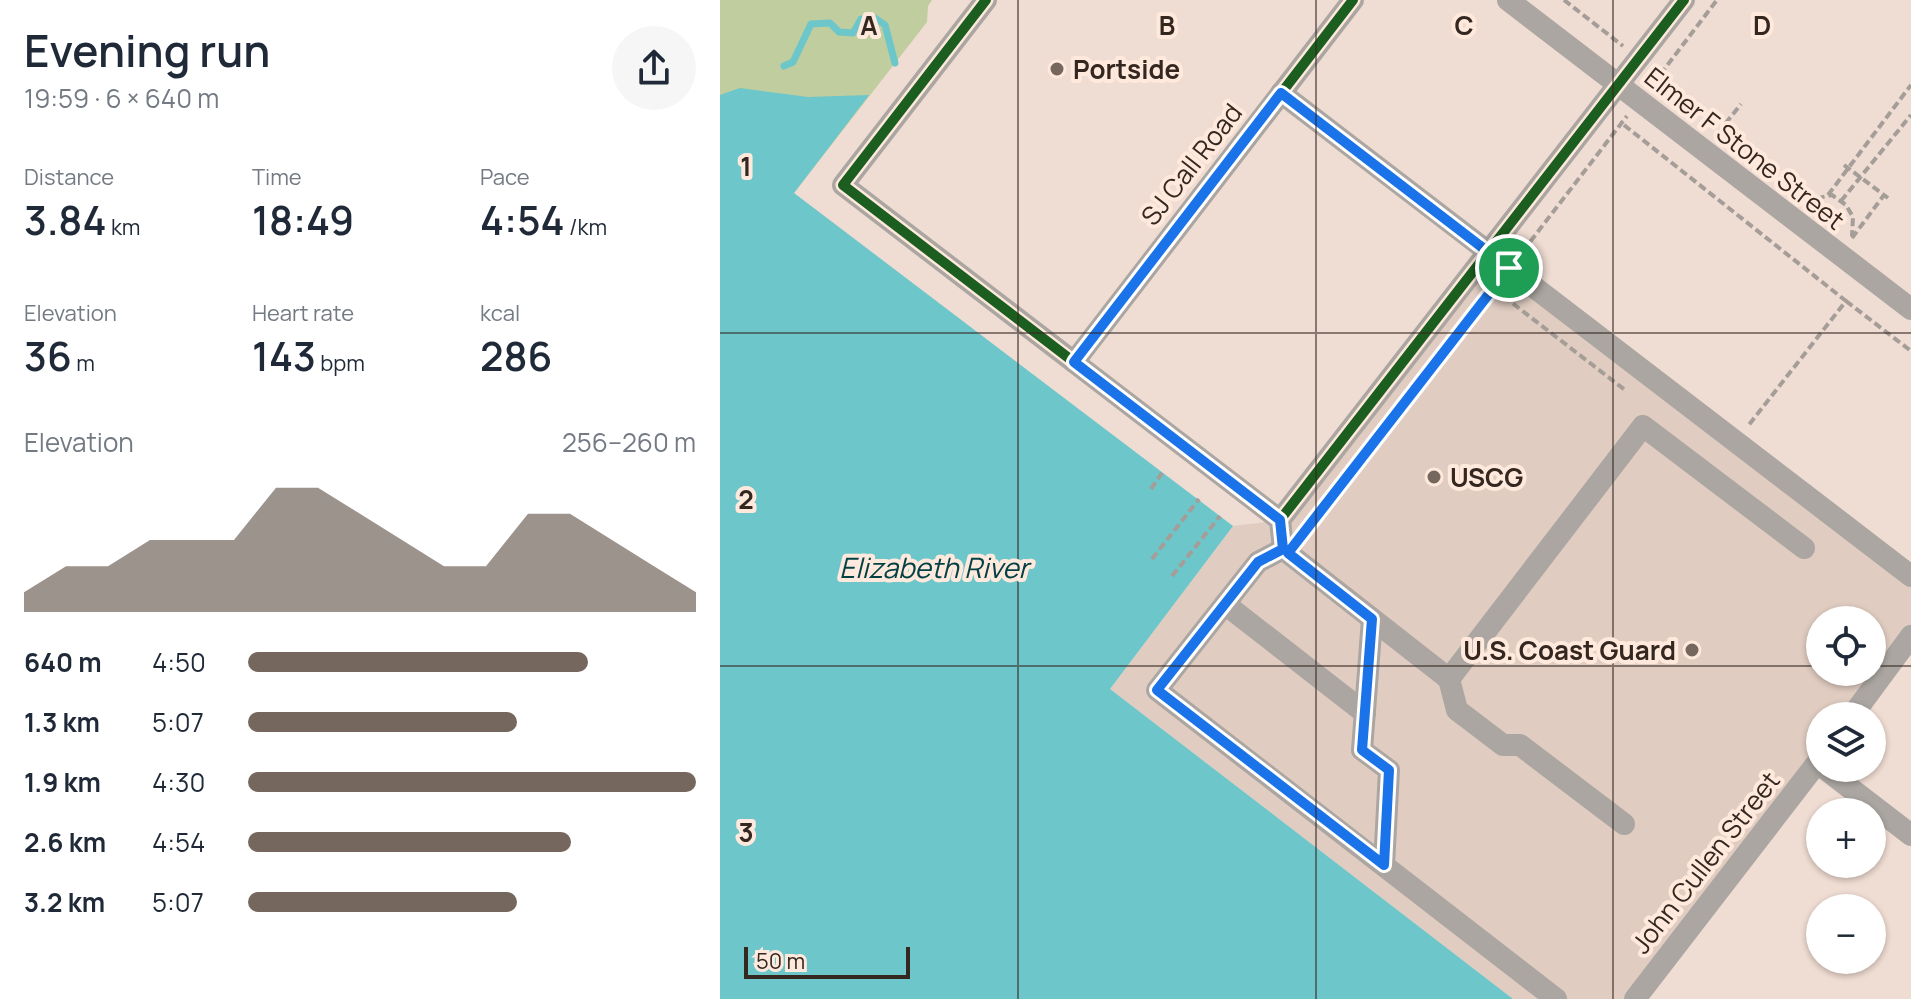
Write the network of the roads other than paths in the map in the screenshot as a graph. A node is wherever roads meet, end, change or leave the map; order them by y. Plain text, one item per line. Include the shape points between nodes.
1 (986, 0) edge
2 (1353, 0) edge
3 (1508, 0) edge
4 (1684, 0) edge
5 (1618, 86) junction
6 (1281, 93) junction
7 (1488, 252) junction
8 (1911, 309) edge
9 (1074, 362) junction
10 (1280, 520) junction
11 (1804, 548) dead end
12 (1286, 551) junction
13 (1911, 576) edge
14 (1225, 604) junction
15 (1372, 619) junction
16 (1911, 636) edge
17 (1449, 679) junction
18 (1862, 702) edge
19 (1365, 713) junction
20 (1806, 782) edge
21 (1843, 782) edge
22 (1624, 824) dead end
23 (1911, 835) edge
24 (1384, 865) junction
25 (1556, 999) edge
26 (1635, 999) edge

1 - 9 street via 843,185
2 - 6 street, SJ Call Road
3 - 5 street, Elmer F Stone Street
4 - 5 street
5 - 7 street
5 - 8 street, Elmer F Stone Street
6 - 7 street
6 - 9 street, SJ Call Road
7 - 10 street
7 - 13 street
9 - 10 street
10 - 12 street
11 - 17 street via 1643,426
12 - 14 street via 1258,562
12 - 15 street
14 - 19 street
14 - 24 street via 1157,690
15 - 17 street
15 - 19 street
16 - 18 street
17 - 22 street via 1457,710 1503,745 1520,745
19 - 24 street via 1362,750 1389,770
20 - 26 street, John Cullen Street
21 - 23 street
24 - 25 street

